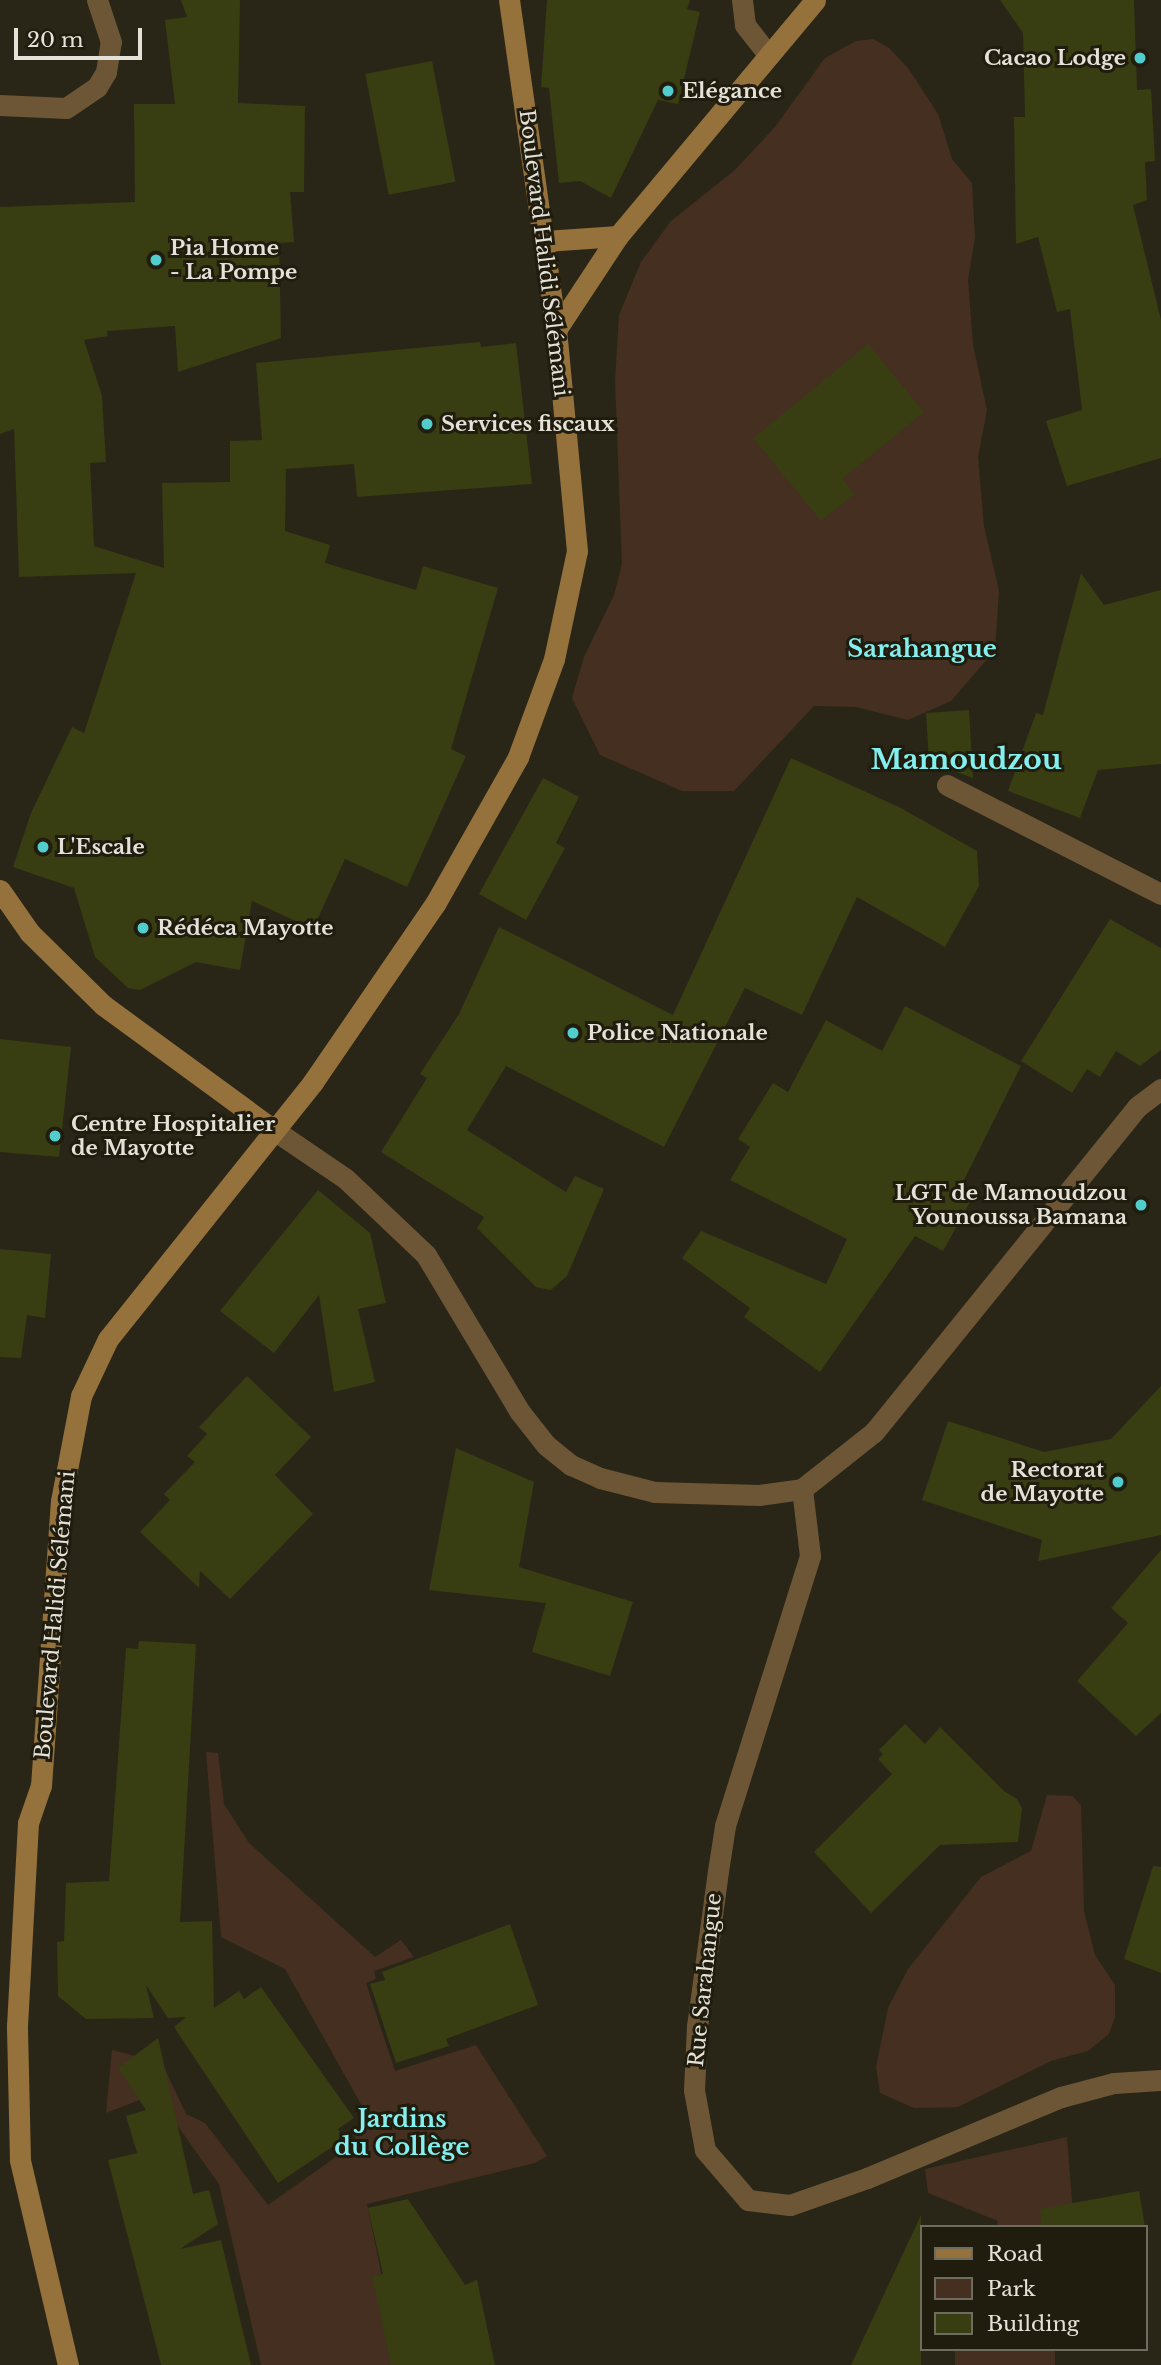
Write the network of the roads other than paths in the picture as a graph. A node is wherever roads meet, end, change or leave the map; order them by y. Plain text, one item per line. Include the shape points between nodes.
1 (97, 0) edge
2 (509, 0) edge
3 (742, 0) edge
4 (815, 0) edge
5 (768, 54) junction
6 (0, 105) edge
7 (618, 236) junction
8 (545, 241) junction
9 (556, 330) junction
10 (947, 785) dead end
11 (0, 890) edge
12 (1161, 894) edge
13 (1161, 1089) edge
14 (274, 1130) junction
15 (802, 1489) junction
16 (1161, 2080) edge
17 (68, 2365) edge

1 - 6 street via 111,42 106,72 97,87 66,108
2 - 8 street, Boulevard Halidi Sélémani
3 - 5 street via 745,25
4 - 5 street
5 - 7 street
7 - 8 street
7 - 9 street
8 - 9 street, Boulevard Halidi Sélémani
9 - 14 street, Boulevard Halidi Sélémani via 577,551 554,659 518,757 435,905
10 - 12 street
11 - 14 street via 30,933 103,1005
13 - 15 street via 1137,1107 874,1432
14 - 15 street via 346,1178 426,1255 520,1412 546,1445 572,1465 600,1478 655,1492 759,1495
14 - 17 street, Boulevard Halidi Sélémani via 108,1339 81,1396 67,1461 41,1786 28,1823 16,2112 31,2218
15 - 16 street, Rue Sarahangue via 810,1556 725,1826 718,1871 697,2026 694,2090 705,2150 748,2200 790,2205 1061,2098 1114,2083

